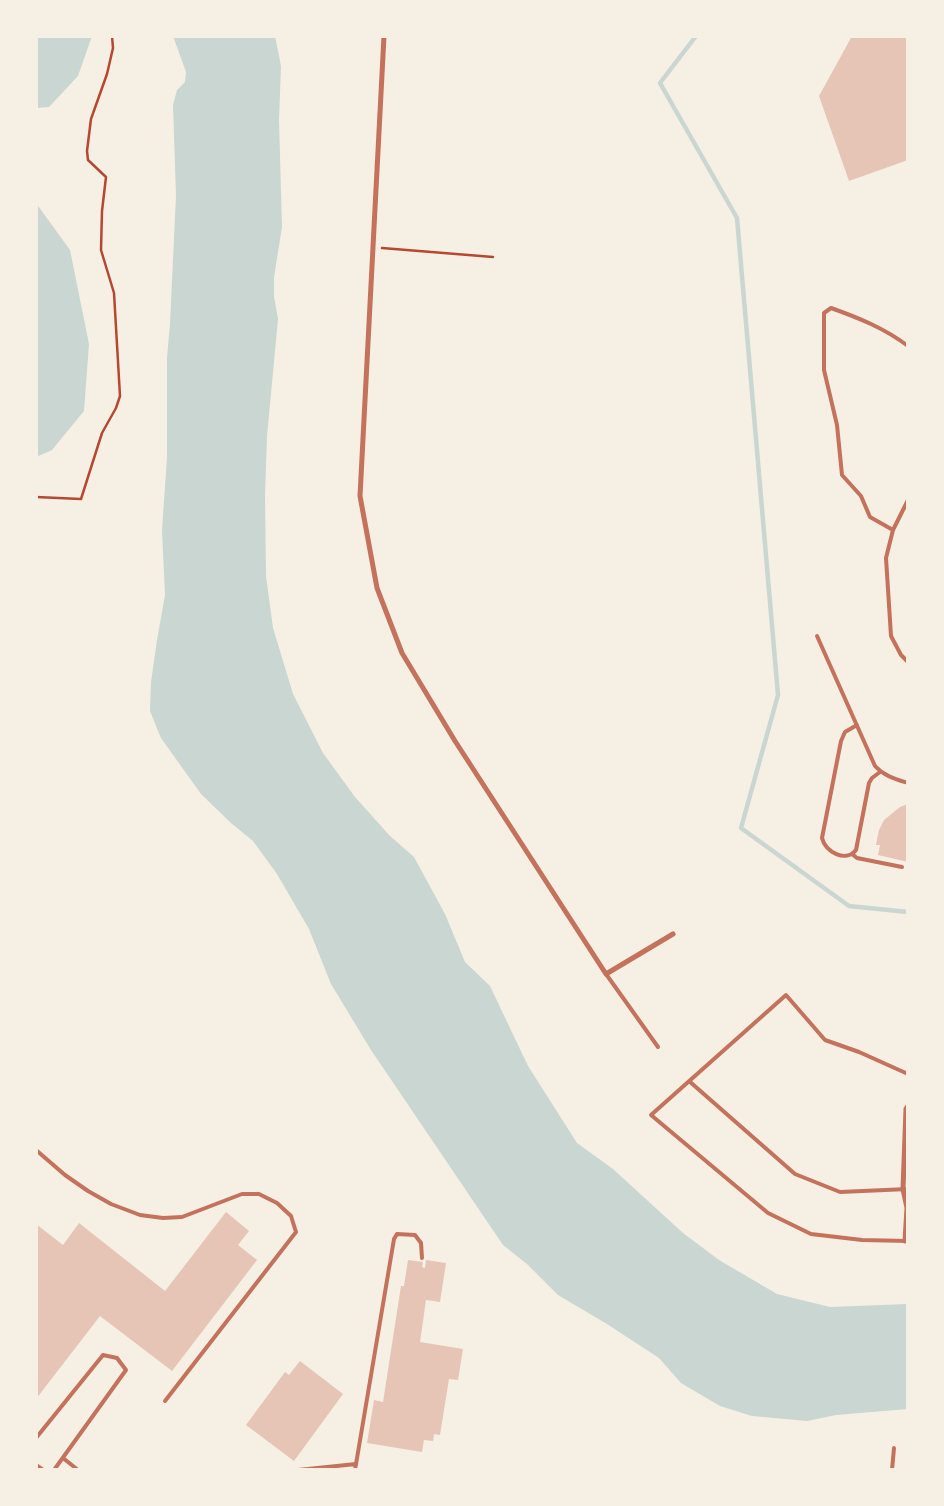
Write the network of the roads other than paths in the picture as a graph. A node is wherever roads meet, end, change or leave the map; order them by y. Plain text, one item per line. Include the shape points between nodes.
1 (384, 36) edge
2 (908, 346) edge
3 (908, 500) edge
4 (893, 530) junction
5 (817, 636) dead end
6 (908, 662) edge
7 (857, 725) junction
8 (880, 772) junction
9 (908, 783) edge
10 (852, 854) junction
11 (902, 867) dead end
12 (673, 934) dead end
13 (606, 974) junction
14 (658, 1047) dead end
15 (908, 1074) edge
16 (689, 1081) junction
17 (908, 1106) edge
18 (36, 1150) edge
19 (906, 1189) edge
20 (906, 1241) edge
21 (422, 1258) dead end
22 (165, 1401) dead end
23 (36, 1438) edge
24 (894, 1448) dead end
25 (63, 1458) junction
26 (356, 1464) junction
27 (36, 1465) edge
28 (43, 1470) edge
29 (54, 1470) edge
30 (78, 1470) edge
31 (298, 1470) edge
32 (355, 1470) edge
33 (892, 1470) edge

1 - 13 street via 360,496 377,588 402,653
2 - 4 lane via 867,321 831,308 824,313 824,370 837,425 842,476 861,496 870,517
3 - 4 lane
4 - 6 lane via 886,558 891,636
5 - 7 lane
7 - 8 lane
7 - 10 lane via 842,736 822,838 831,852
8 - 9 lane
8 - 10 lane via 869,783 857,844
10 - 11 lane via 857,858
12 - 13 street
13 - 14 lane
15 - 16 lane via 825,1040 786,995
16 - 19 lane via 795,1174 840,1192
16 - 20 lane via 651,1115 768,1213 811,1234
17 - 19 street
18 - 22 lane via 88,1191 140,1215 182,1217 242,1194 259,1194 277,1203 291,1216 296,1232
19 - 20 street
21 - 26 lane via 421,1243 414,1235 397,1234
23 - 25 lane via 103,1355 117,1358 126,1370
24 - 33 lane
25 - 29 lane
25 - 30 lane
26 - 31 lane
26 - 32 lane
27 - 28 lane

